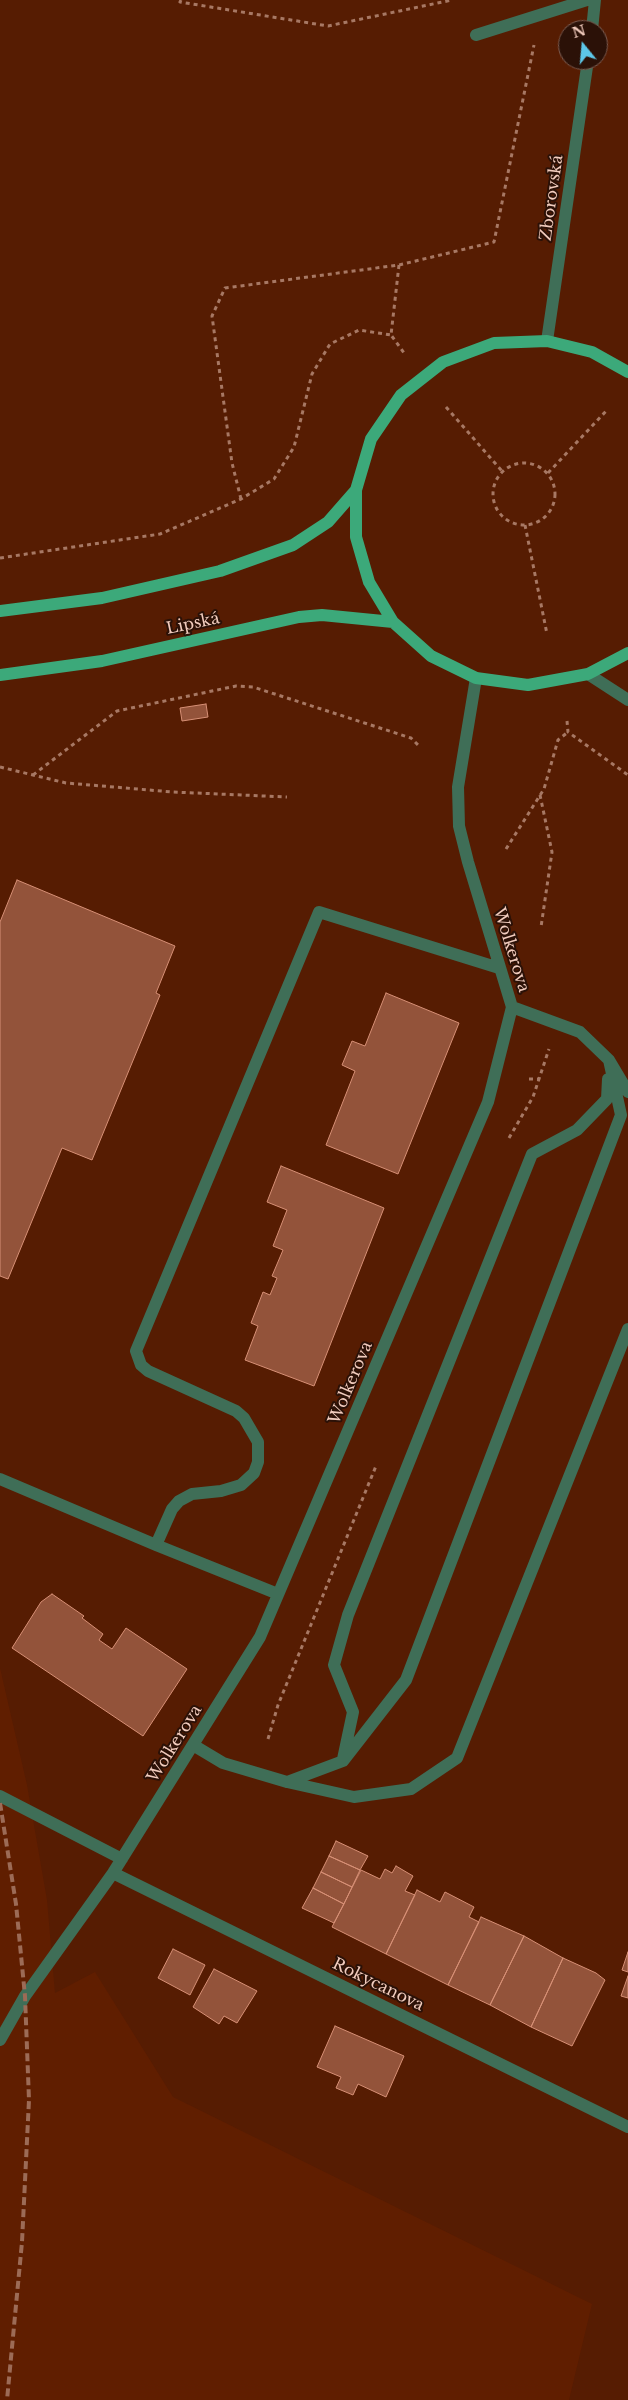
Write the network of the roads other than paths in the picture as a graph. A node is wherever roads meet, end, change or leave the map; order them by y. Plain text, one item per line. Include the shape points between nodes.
1 (588, 0) edge
2 (595, 0) edge
3 (593, 20) edge
4 (476, 35) dead end
5 (587, 70) edge
6 (547, 341) junction
7 (628, 372) edge
8 (356, 490) junction
9 (0, 611) edge
10 (393, 622) junction
11 (628, 653) edge
12 (0, 674) edge
13 (588, 674) junction
14 (476, 678) junction
15 (628, 700) edge
16 (499, 968) junction
17 (512, 1007) junction
18 (609, 1060) junction
19 (628, 1092) edge
20 (628, 1329) edge
21 (0, 1479) edge
22 (156, 1545) junction
23 (278, 1594) junction
24 (193, 1745) junction
25 (343, 1761) junction
26 (286, 1782) junction
27 (0, 1796) edge
28 (122, 1859) junction
29 (113, 1874) junction
30 (0, 2040) edge
31 (628, 2127) edge

1 - 4 street
2 - 3 street
5 - 6 street, Zborovská
6 - 7 main road via 592,352
6 - 8 main road via 494,343 443,362 401,395 371,439
8 - 9 main road via 328,522 294,545 220,571 102,598
8 - 10 main road via 356,537 369,582
10 - 12 main road, Lipská via 322,615 299,617 102,660
10 - 14 main road via 431,656
11 - 13 main road
13 - 14 main road via 528,685
13 - 15 street
14 - 16 street, Wolkerova via 458,787 460,826
16 - 17 street, Wolkerova
16 - 22 street via 319,912 136,1351 148,1371 236,1411 244,1418 258,1442 258,1462 254,1473 241,1485 192,1494 179,1501
17 - 18 street via 580,1032
17 - 23 street, Wolkerova via 488,1102
18 - 19 street
18 - 25 street via 620,1115 406,1680
18 - 25 street via 607,1099 577,1130 532,1154 348,1615 334,1665 353,1712
20 - 26 street via 457,1758 411,1789 354,1797
21 - 22 street
22 - 23 street
23 - 24 street, Wolkerova via 260,1637
24 - 26 street via 223,1763
24 - 28 street, Wolkerova
25 - 26 street
27 - 28 street
28 - 29 street, Wolkerova
29 - 30 street, Wolkerova via 24,1996
29 - 31 street, Rokycanova

